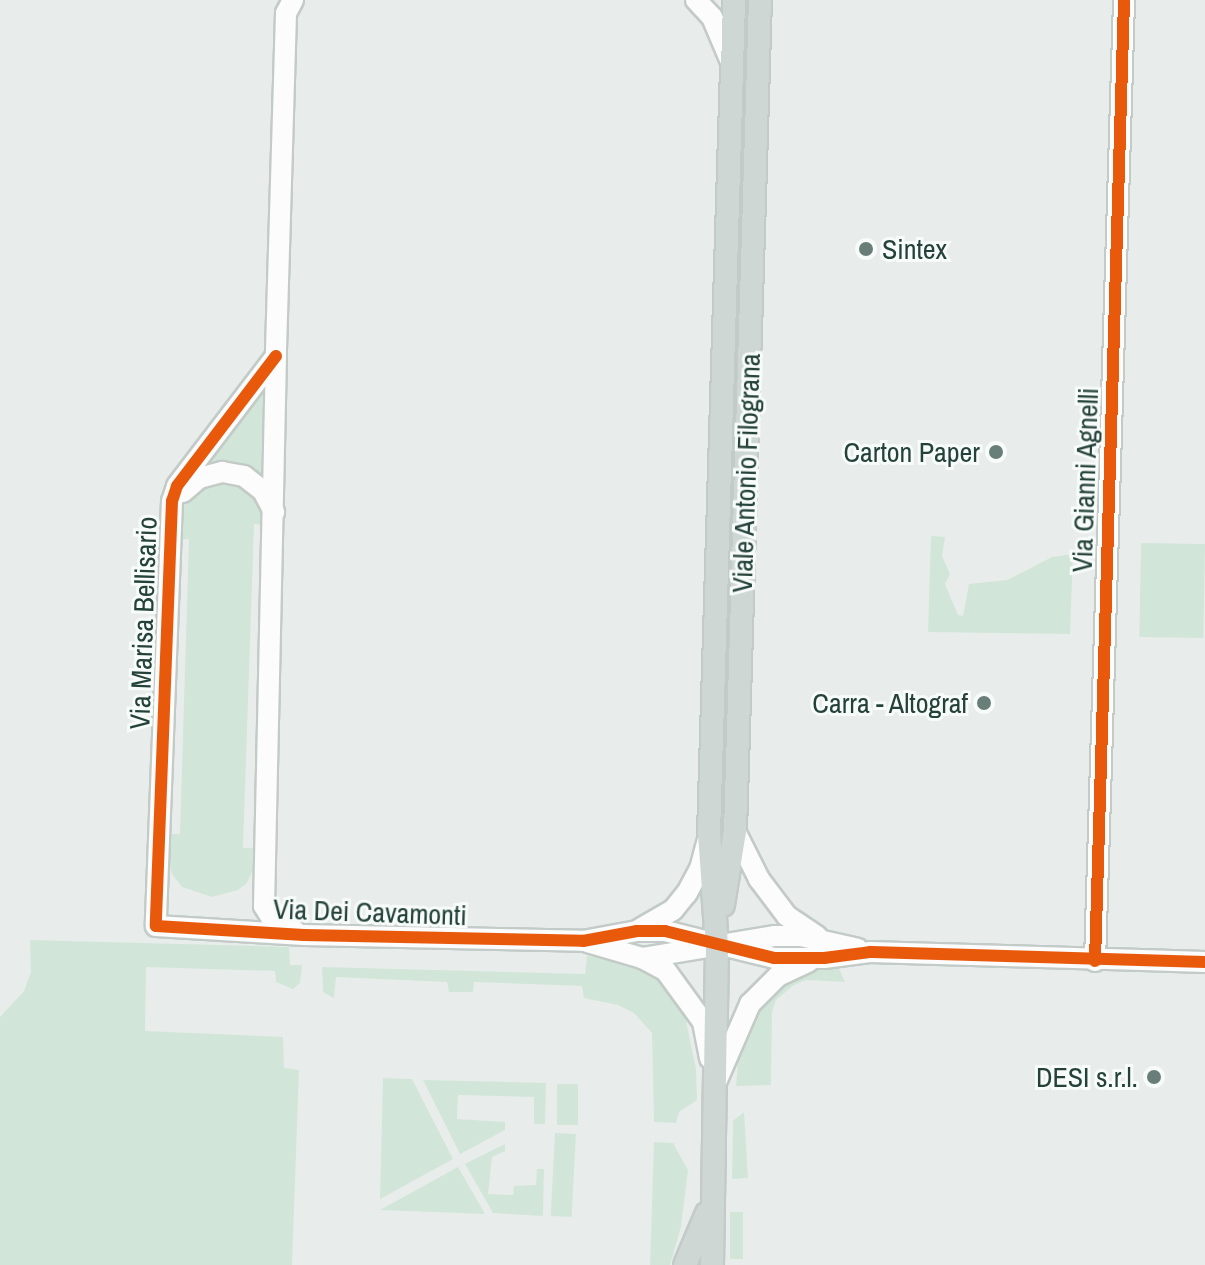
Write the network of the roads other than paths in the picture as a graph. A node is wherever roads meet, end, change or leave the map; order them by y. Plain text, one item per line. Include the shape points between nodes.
1 (293, 0) edge
2 (696, 0) edge
3 (734, 0) edge
4 (760, 0) edge
5 (1124, 0) edge
6 (732, 63) junction
7 (276, 356) junction
8 (172, 501) junction
9 (274, 512) junction
10 (735, 831) junction
11 (709, 834) junction
12 (156, 926) joint
13 (637, 931) junction
14 (304, 935) junction
15 (583, 941) junction
16 (717, 945) junction
17 (824, 949) junction
18 (642, 958) junction
19 (1095, 961) junction
20 (1205, 962) edge
21 (715, 1087) junction
22 (712, 1201) junction
23 (685, 1265) edge
24 (712, 1265) edge

1 - 7 street via 286,13
2 - 6 street via 712,17
3 - 6 main road, Viale Antonio Filograna
4 - 10 main road, Viale Antonio Filograna
5 - 19 street, Via Gianni Agnelli
6 - 11 main road, Viale Antonio Filograna
7 - 8 street, Via Marisa Bellisario via 177,486
7 - 9 street
8 - 9 street, Via Marisa Bellisario via 199,478 222,472 244,476 263,491
8 - 12 street, Via Marisa Bellisario
9 - 14 street via 264,906 272,919
10 - 16 main road, Viale Antonio Filograna
10 - 17 street via 759,879 787,916
11 - 13 street via 687,893 673,910
11 - 16 main road, Viale Antonio Filograna
12 - 14 street, Via Dei Cavamonti
13 - 15 street
13 - 16 street via 665,931
14 - 15 street, Via Dei Cavamonti
15 - 18 street
16 - 17 street via 774,958
16 - 18 street
16 - 21 main road, Viale Antonio Filograna
17 - 19 street
17 - 21 street via 778,976 750,1004
18 - 21 street via 666,971 703,1022
19 - 20 street
21 - 22 main road, Viale Antonio Filograna
22 - 23 main road
22 - 24 main road, Viale Antonio Filograna

